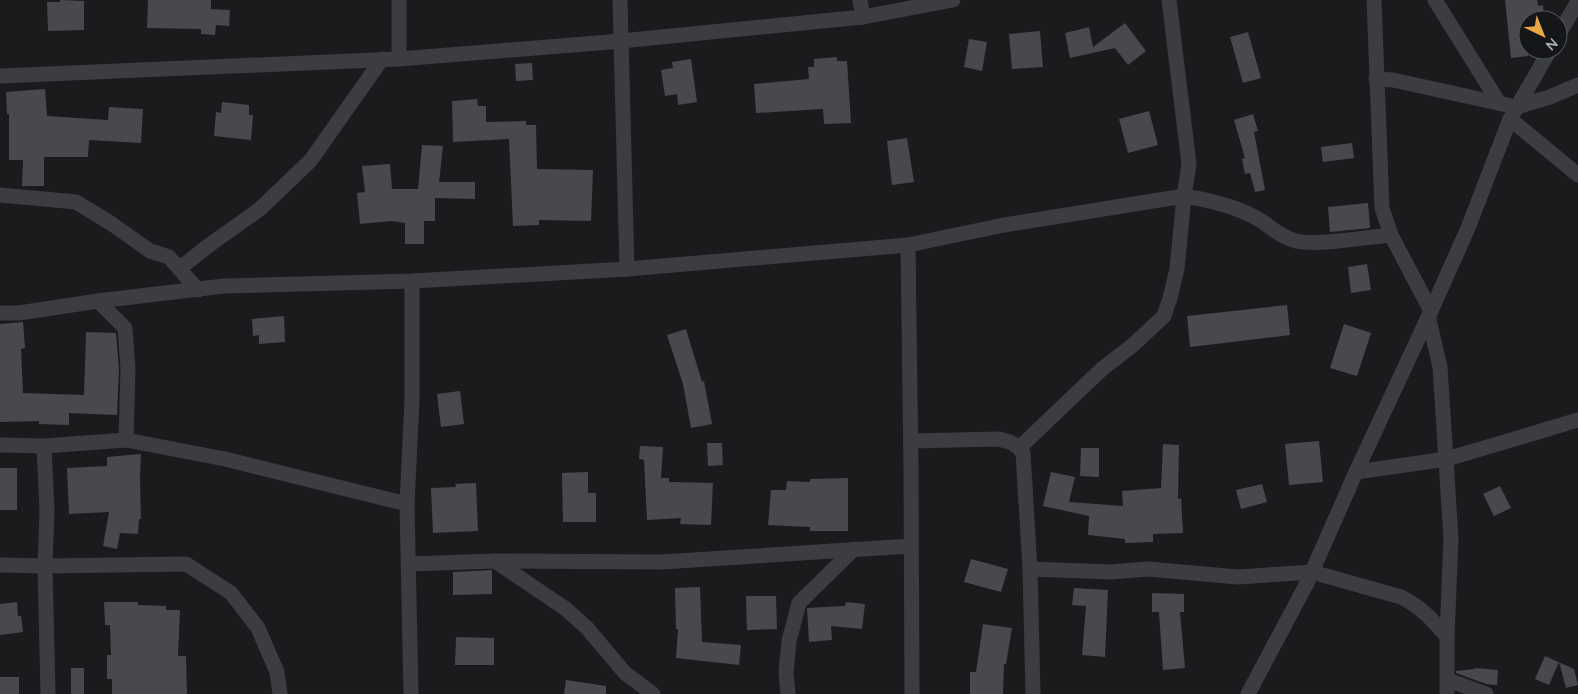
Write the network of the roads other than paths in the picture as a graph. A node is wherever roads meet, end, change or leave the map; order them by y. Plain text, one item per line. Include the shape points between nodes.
1 (399, 0) edge
2 (620, 0) edge
3 (860, 0) edge
4 (953, 0) edge
5 (1169, 0) edge
6 (1374, 0) edge
7 (1435, 0) edge
8 (1578, 1) edge
9 (863, 17) junction
10 (1568, 18) edge
11 (621, 41) junction
12 (382, 59) junction
13 (399, 59) junction
14 (1544, 60) edge
15 (0, 76) edge
16 (1376, 79) junction
17 (1578, 85) edge
18 (1499, 103) junction
19 (1513, 113) junction
20 (1578, 176) edge
21 (0, 195) edge
22 (1184, 196) junction
23 (1391, 235) junction
24 (908, 245) junction
25 (180, 268) junction
26 (627, 270) junction
27 (412, 281) junction
28 (198, 290) junction
29 (98, 301) junction
30 (0, 313) edge
31 (1430, 316) junction
32 (1578, 420) edge
33 (126, 440) junction
34 (911, 441) junction
35 (0, 446) edge
36 (44, 446) junction
37 (1019, 448) junction
38 (1447, 459) junction
39 (1356, 472) junction
40 (407, 504) junction
41 (911, 546) junction
42 (854, 549) junction
43 (495, 561) junction
44 (409, 564) junction
45 (0, 565) edge
46 (45, 566) junction
47 (1030, 569) junction
48 (1312, 572) junction
49 (1447, 637) junction
50 (1448, 687) edge
51 (48, 694) edge
52 (280, 694) edge
53 (411, 694) edge
54 (653, 694) edge
55 (788, 694) edge
56 (912, 694) edge
57 (1033, 694) edge
58 (1248, 694) edge
59 (1486, 694) edge

1 - 13 street
2 - 11 street
3 - 9 street
4 - 9 street
5 - 22 street via 1189,164
6 - 16 street
7 - 18 street
8 - 10 street
9 - 11 street
11 - 13 street
11 - 26 street
12 - 13 street
12 - 15 street
12 - 25 street via 311,160 260,209
14 - 19 street
16 - 18 street
16 - 23 street via 1382,208
17 - 19 street
18 - 19 street
19 - 20 street
19 - 31 street
21 - 25 street via 76,202 150,251 169,257
22 - 23 street via 1232,208 1298,241
22 - 24 street via 1004,225
22 - 37 street via 1177,269 1164,316
23 - 31 street
24 - 26 street
24 - 34 street
25 - 28 street
26 - 27 street
27 - 28 street via 224,286
27 - 40 street via 412,400
28 - 29 street
29 - 30 street
29 - 33 street via 125,328 128,369
31 - 38 street via 1440,368
31 - 39 street
32 - 38 street
33 - 36 street
33 - 40 street via 225,459
34 - 37 street via 998,439
34 - 41 street
35 - 36 street
36 - 46 street
37 - 47 street via 1024,463
38 - 39 street
38 - 49 street via 1451,538
39 - 48 street
40 - 44 street
41 - 42 street
41 - 56 street
42 - 43 street via 662,562
42 - 55 street via 799,603 789,641
43 - 44 street
43 - 54 street via 566,609 587,628 625,673
44 - 53 street
45 - 46 street
46 - 51 street
46 - 52 street via 186,564 230,592 258,628 277,672
47 - 48 street via 1111,572 1148,569 1238,577
47 - 57 street
48 - 49 street via 1401,597 1430,616
48 - 58 street
49 - 50 street
50 - 59 street

